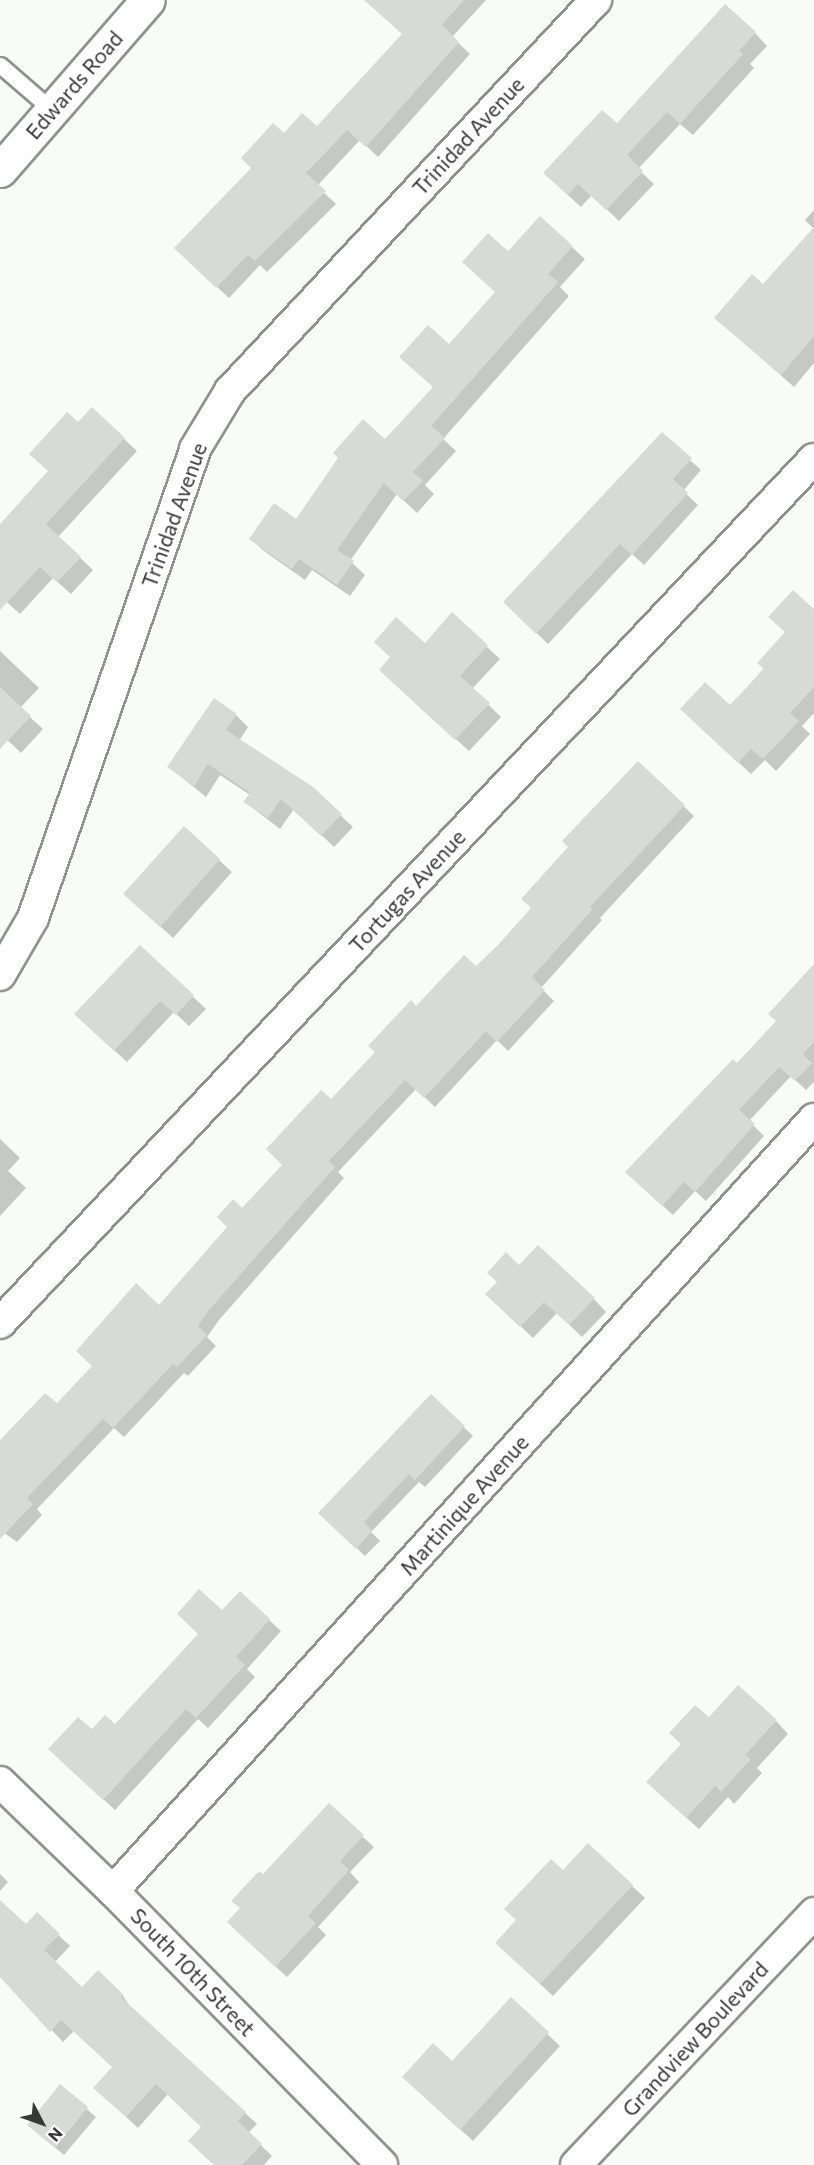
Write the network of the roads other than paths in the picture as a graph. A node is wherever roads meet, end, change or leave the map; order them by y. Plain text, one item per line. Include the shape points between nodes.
1 (148, 0) edge
2 (596, 0) edge
3 (0, 65) edge
4 (52, 110) junction
5 (0, 170) edge
6 (814, 459) edge
7 (0, 975) edge
8 (814, 1119) edge
9 (0, 1323) edge
10 (0, 1782) edge
11 (113, 1891) junction
12 (814, 1913) edge
13 (382, 2165) edge
14 (576, 2165) edge

1 - 4 main road, Edwards Road
2 - 7 street, Trinidad Avenue via 230,391 195,449 33,918
3 - 4 lane
4 - 5 main road, Edwards Road
6 - 9 street, Tortugas Avenue
8 - 11 street, Martinique Avenue
10 - 11 street, South 10th Street
11 - 13 street, South 10th Street
12 - 14 street, Grandview Boulevard

